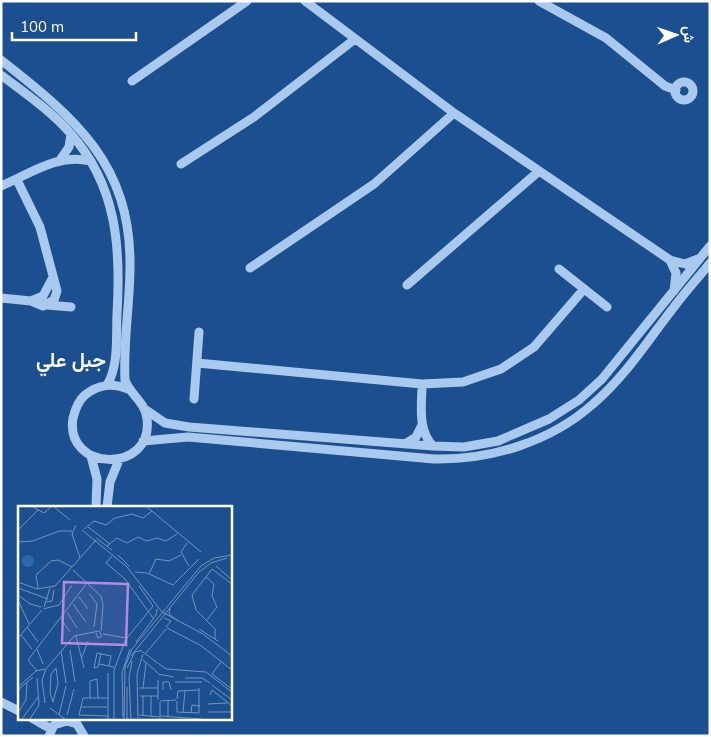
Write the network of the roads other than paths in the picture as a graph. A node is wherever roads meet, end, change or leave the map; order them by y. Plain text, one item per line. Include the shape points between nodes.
1 (246, 1) edge
2 (306, 1) edge
3 (539, 1) edge
4 (355, 39) junction
5 (1, 60) edge
6 (1, 75) edge
7 (132, 81) dead end
8 (676, 90) dead end
9 (454, 113) junction
10 (71, 134) junction
11 (60, 160) junction
12 (90, 161) junction
13 (182, 164) dead end
14 (538, 172) junction
15 (17, 180) junction
16 (1, 186) edge
17 (710, 246) edge
18 (700, 258) junction
19 (670, 260) junction
20 (710, 263) edge
21 (250, 268) dead end
22 (560, 269) dead end
23 (52, 279) junction
24 (406, 285) dead end
25 (584, 289) junction
26 (674, 291) junction
27 (1, 298) edge
28 (31, 301) junction
29 (47, 305) junction
30 (71, 307) dead end
31 (607, 307) dead end
32 (199, 332) dead end
33 (197, 364) junction
34 (422, 384) junction
35 (107, 385) junction
36 (128, 390) junction
37 (194, 399) dead end
38 (146, 410) junction
39 (422, 425) junction
40 (143, 441) junction
41 (405, 444) junction
42 (433, 446) junction
43 (91, 456) junction
44 (119, 460) junction
45 (96, 506) edge
46 (108, 506) edge
47 (1, 702) edge
48 (18, 711) edge
49 (35, 720) edge
50 (62, 720) edge
51 (83, 720) edge
52 (50, 732) edge
53 (84, 734) edge

1 - 7 street
2 - 4 street
3 - 8 street via 606,38 664,86
4 - 9 street
4 - 13 street via 254,117
5 - 36 street via 76,122 100,152 116,189 130,244 124,373
6 - 10 street
9 - 14 street
9 - 21 street via 374,184
10 - 11 street via 69,147
10 - 12 street
11 - 12 street via 76,158
11 - 15 street
12 - 35 street via 107,199 118,240 115,345 113,370
14 - 19 street
14 - 24 street
15 - 16 street
15 - 23 street via 40,227
17 - 18 street
18 - 19 street via 685,264
18 - 26 street
19 - 26 street via 676,273
20 - 40 street via 604,394 562,425 505,451 470,458 434,459 188,437
22 - 25 street
23 - 28 street via 47,291
23 - 29 street via 57,291 54,300
25 - 31 street
25 - 34 street via 549,333 518,359 482,377
26 - 42 street via 602,379 566,410 498,441 464,447
27 - 28 street
28 - 29 street
29 - 30 street
32 - 33 street
33 - 34 street
33 - 37 street
34 - 39 street
35 - 36 street
35 - 43 street via 82,397 75,410 74,433 83,450
36 - 38 street via 136,395
38 - 40 street via 147,426
38 - 41 street via 154,418 175,425
39 - 41 street via 416,437
39 - 42 street
40 - 44 street via 137,449
41 - 42 street
43 - 44 street
43 - 45 street via 97,479
44 - 46 street via 110,482
47 - 48 street
49 - 52 street
50 - 52 street
50 - 53 street via 72,722
51 - 53 street

